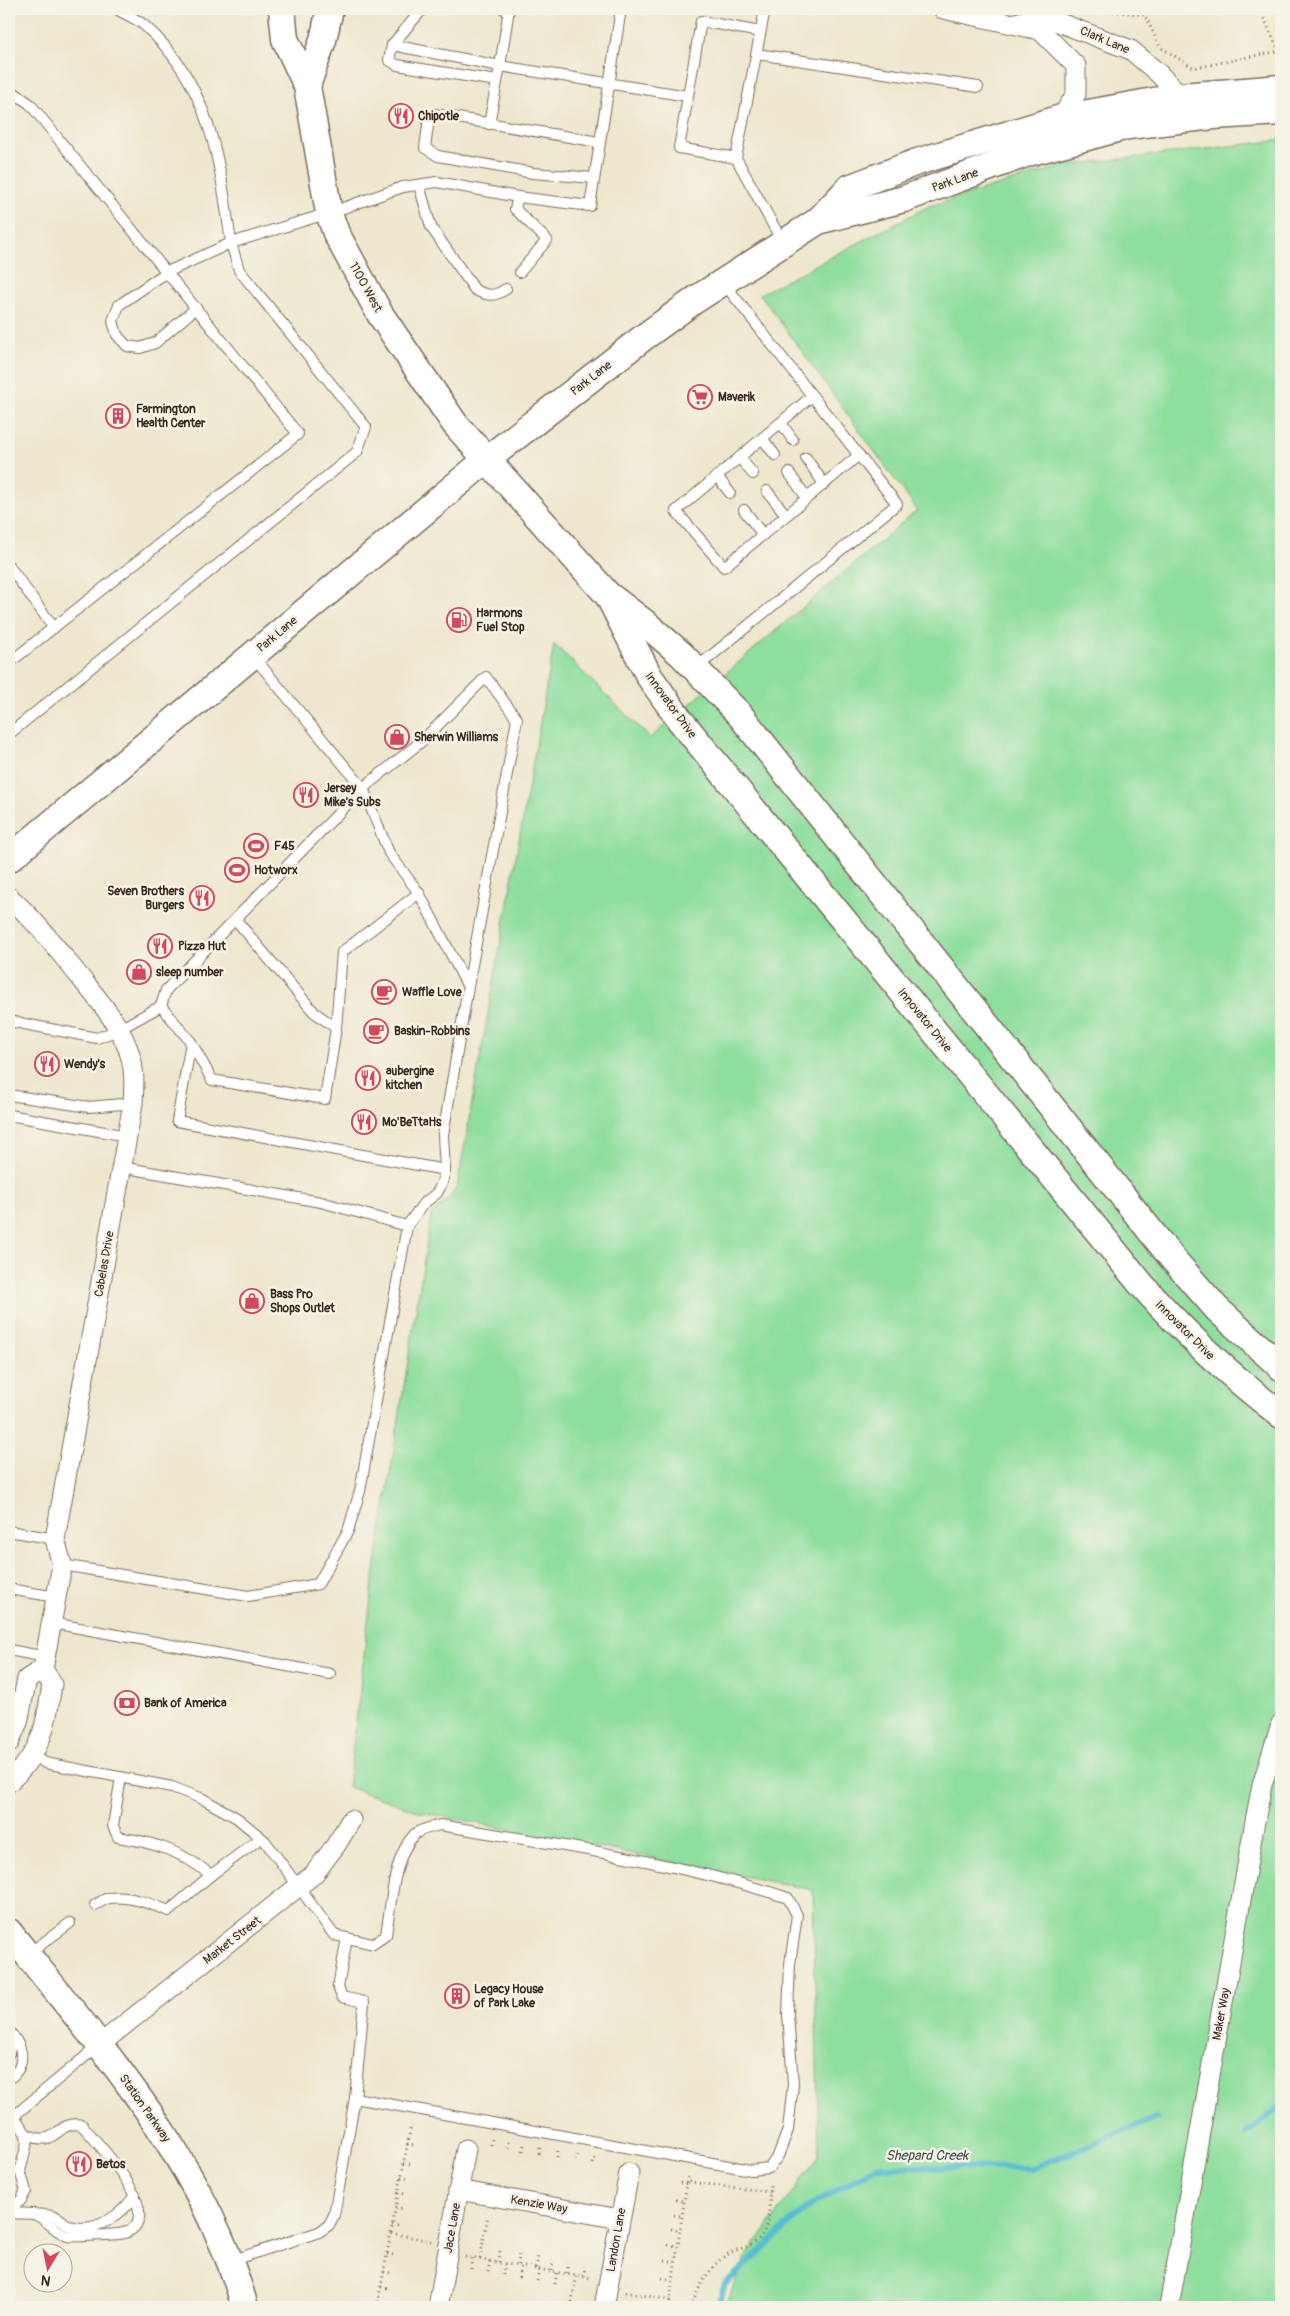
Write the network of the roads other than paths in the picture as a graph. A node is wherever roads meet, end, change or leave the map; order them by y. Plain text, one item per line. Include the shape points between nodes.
1 (116, 9) edge
2 (282, 9) edge
3 (330, 9) edge
4 (426, 9) edge
5 (504, 9) edge
6 (621, 9) edge
7 (764, 9) edge
8 (943, 9) edge
9 (988, 13) edge
10 (1015, 23) junction
11 (760, 32) junction
12 (392, 44) junction
13 (757, 54) junction
14 (500, 66) junction
15 (497, 81) junction
16 (609, 82) junction
17 (307, 86) junction
18 (978, 87) dead end
19 (1281, 88) edge
20 (9, 89) edge
21 (688, 96) junction
22 (1181, 96) junction
23 (1281, 112) edge
24 (1061, 118) junction
25 (489, 124) junction
26 (600, 142) junction
27 (736, 158) junction
28 (594, 178) junction
29 (419, 185) junction
30 (518, 197) junction
31 (329, 213) junction
32 (818, 221) junction
33 (231, 243) junction
34 (783, 243) junction
35 (167, 272) junction
36 (520, 272) dead end
37 (722, 282) junction
38 (506, 289) dead end
39 (196, 308) junction
40 (812, 396) junction
41 (781, 423) junction
42 (762, 438) junction
43 (793, 440) dead end
44 (775, 455) dead end
45 (858, 455) junction
46 (740, 458) junction
47 (806, 458) dead end
48 (486, 460) junction
49 (788, 473) dead end
50 (753, 474) dead end
51 (717, 476) junction
52 (824, 484) junction
53 (767, 491) dead end
54 (730, 493) dead end
55 (807, 498) junction
56 (744, 510) dead end
57 (786, 515) junction
58 (763, 535) junction
59 (9, 566) edge
60 (607, 594) junction
61 (54, 628) junction
62 (252, 655) junction
63 (9, 663) edge
64 (695, 669) junction
65 (9, 734) edge
66 (364, 788) junction
67 (9, 859) edge
68 (419, 893) junction
69 (9, 897) edge
70 (236, 920) junction
71 (468, 988) junction
72 (161, 1006) junction
73 (9, 1021) edge
74 (336, 1028) junction
75 (118, 1030) junction
76 (190, 1042) junction
77 (9, 1095) edge
78 (133, 1103) junction
79 (9, 1115) edge
80 (127, 1136) junction
81 (121, 1167) junction
82 (445, 1170) junction
83 (407, 1226) junction
84 (1281, 1366) edge
85 (1281, 1415) edge
86 (9, 1531) edge
87 (55, 1539) junction
88 (62, 1565) junction
89 (9, 1589) edge
90 (56, 1597) junction
91 (52, 1623) junction
92 (9, 1650) edge
93 (44, 1663) junction
94 (330, 1674) dead end
95 (1281, 1724) edge
96 (9, 1742) edge
97 (34, 1755) junction
98 (121, 1777) junction
99 (9, 1782) edge
100 (350, 1820) dead end
101 (260, 1838) junction
102 (211, 1875) junction
103 (299, 1887) junction
104 (95, 1906) dead end
105 (70, 1923) dead end
106 (9, 1932) edge
107 (347, 1938) junction
108 (27, 1955) junction
109 (11, 2033) edge
110 (99, 2045) junction
111 (9, 2053) edge
112 (9, 2079) edge
113 (355, 2098) junction
114 (11, 2118) edge
115 (26, 2134) junction
116 (466, 2149) dead end
117 (629, 2173) dead end
118 (458, 2190) junction
119 (135, 2195) junction
120 (9, 2212) edge
121 (36, 2216) junction
122 (620, 2219) junction
123 (229, 2261) junction
124 (245, 2307) edge
125 (438, 2307) edge
126 (604, 2307) edge
127 (1169, 2307) edge

1 - 33 lane via 144,24 174,55 200,100 219,161
2 - 17 main road, 1100 West via 285,39
3 - 17 main road, 1100 West
4 - 12 lane
5 - 14 lane via 509,10
6 - 16 lane
7 - 11 lane
8 - 9 street, Clark Lane
9 - 10 street, Clark Lane
10 - 22 street, Clark Lane via 1042,16 1131,50
10 - 24 street, Clark Lane via 1040,30 1076,66 1076,94
11 - 13 lane
11 - 21 lane via 701,21
12 - 14 lane
12 - 15 lane via 389,60 392,63
13 - 18 lane
13 - 27 lane
14 - 15 lane
14 - 16 lane
15 - 25 lane
16 - 21 lane
16 - 26 lane
17 - 31 main road, 1100 West
19 - 22 main road
20 - 35 lane via 30,104
21 - 27 lane via 679,148
22 - 24 main road
23 - 32 main road, Park Lane via 1128,126 1028,153 904,199
24 - 32 main road via 916,162 849,188
25 - 26 lane
25 - 28 lane via 434,114 429,118 424,148 431,154 532,173
26 - 28 lane
27 - 34 lane
28 - 30 lane via 590,206
29 - 30 lane via 437,182
29 - 31 lane via 404,187
29 - 38 lane via 430,226 475,290 496,296
30 - 36 lane via 515,209 547,240
31 - 33 lane
31 - 48 main road, 1100 West via 336,233 380,314 446,412
32 - 34 main road, Park Lane
33 - 35 lane
33 - 65 lane via 239,270 366,427 357,452
34 - 37 main road, Park Lane
35 - 39 lane
35 - 39 lane via 120,305 113,321 117,335 126,346 140,348 155,343
37 - 40 lane
37 - 48 main road, Park Lane via 644,337
39 - 61 lane via 298,434
40 - 41 lane
40 - 45 lane
41 - 42 lane
41 - 43 lane
42 - 44 lane
42 - 46 lane
45 - 52 lane
45 - 64 lane via 897,504
46 - 50 lane
46 - 51 lane
47 - 52 lane
48 - 60 main road, Innovator Drive
48 - 62 main road, Park Lane
49 - 55 lane
51 - 54 lane
51 - 58 lane via 676,511 724,567
52 - 55 lane
53 - 57 lane
55 - 57 lane
56 - 58 lane
57 - 58 lane
59 - 61 lane
60 - 64 main road, Innovator Drive via 646,622
60 - 85 main road, Innovator Drive via 649,676 680,720 1141,1284 1198,1345
61 - 63 lane
62 - 66 lane
62 - 67 main road, Park Lane
64 - 84 main road, Innovator Drive via 765,744 1172,1258 1217,1309
66 - 68 lane via 388,853
66 - 70 lane
66 - 71 lane via 422,741 486,677 517,719
68 - 71 lane
68 - 74 lane via 342,952
69 - 75 street, Cabelas Drive via 31,916
70 - 72 lane via 166,990
70 - 74 lane via 314,1012
71 - 82 lane via 443,1135
72 - 75 lane
72 - 76 lane
73 - 75 lane via 97,1038
74 - 76 lane via 325,1099 212,1080
75 - 78 street, Cabelas Drive via 134,1072
76 - 82 lane via 177,1121
77 - 78 lane via 89,1107
78 - 80 street, Cabelas Drive
79 - 80 lane
80 - 81 street, Cabelas Drive
81 - 83 lane via 321,1202
81 - 87 street, Cabelas Drive
82 - 83 lane via 437,1193 423,1204
83 - 88 lane via 360,1491 348,1532 318,1584 248,1596
86 - 87 lane
87 - 88 street, Cabelas Drive
88 - 90 street, Cabelas Drive
89 - 90 lane
90 - 91 street, Cabelas Drive
91 - 93 street, Cabelas Drive
91 - 94 lane
92 - 93 lane
93 - 96 street via 28,1679 20,1715
93 - 97 street, Cabelas Drive via 52,1684 47,1716
95 - 127 street, Maker Way via 1262,1785 1255,1821
97 - 98 lane via 45,1763
97 - 99 street, Cabelas Drive
98 - 101 lane via 172,1787 203,1799 237,1818
98 - 102 lane via 113,1826 118,1837 167,1848 192,1860
100 - 103 street, Market Street via 314,1874
101 - 102 lane
101 - 103 lane
102 - 104 lane via 169,1911 127,1898 108,1898
103 - 107 lane via 334,1936
103 - 110 street, Market Street
105 - 108 lane
106 - 108 main road, Station Parkway
107 - 113 lane via 338,1987 342,1997 364,2002
107 - 113 lane via 373,1944 386,1935 395,1878 404,1848 416,1833 440,1824 632,1859 754,1887 788,1898 797,1915 790,1964 788,2014 793,2084 788,2130 778,2156 769,2168 751,2170
108 - 110 main road, Station Parkway
109 - 111 lane
109 - 112 lane via 19,2043 22,2062
110 - 114 lane
110 - 123 main road, Station Parkway via 139,2095 171,2145 202,2201
113 - 123 lane via 334,2215 329,2225 319,2232
114 - 115 lane
115 - 119 lane via 47,2140 67,2125 82,2125
115 - 120 lane via 20,2171 26,2191
116 - 118 street, Jace Lane
117 - 122 street, Landon Lane
118 - 122 street, Kenzie Way
118 - 125 street, Jace Lane
119 - 121 lane via 100,2226 91,2228 70,2226 56,2217
119 - 121 lane via 139,2206 137,2224 120,2234 67,2236
120 - 121 lane
122 - 126 street, Landon Lane
123 - 124 main road, Station Parkway

